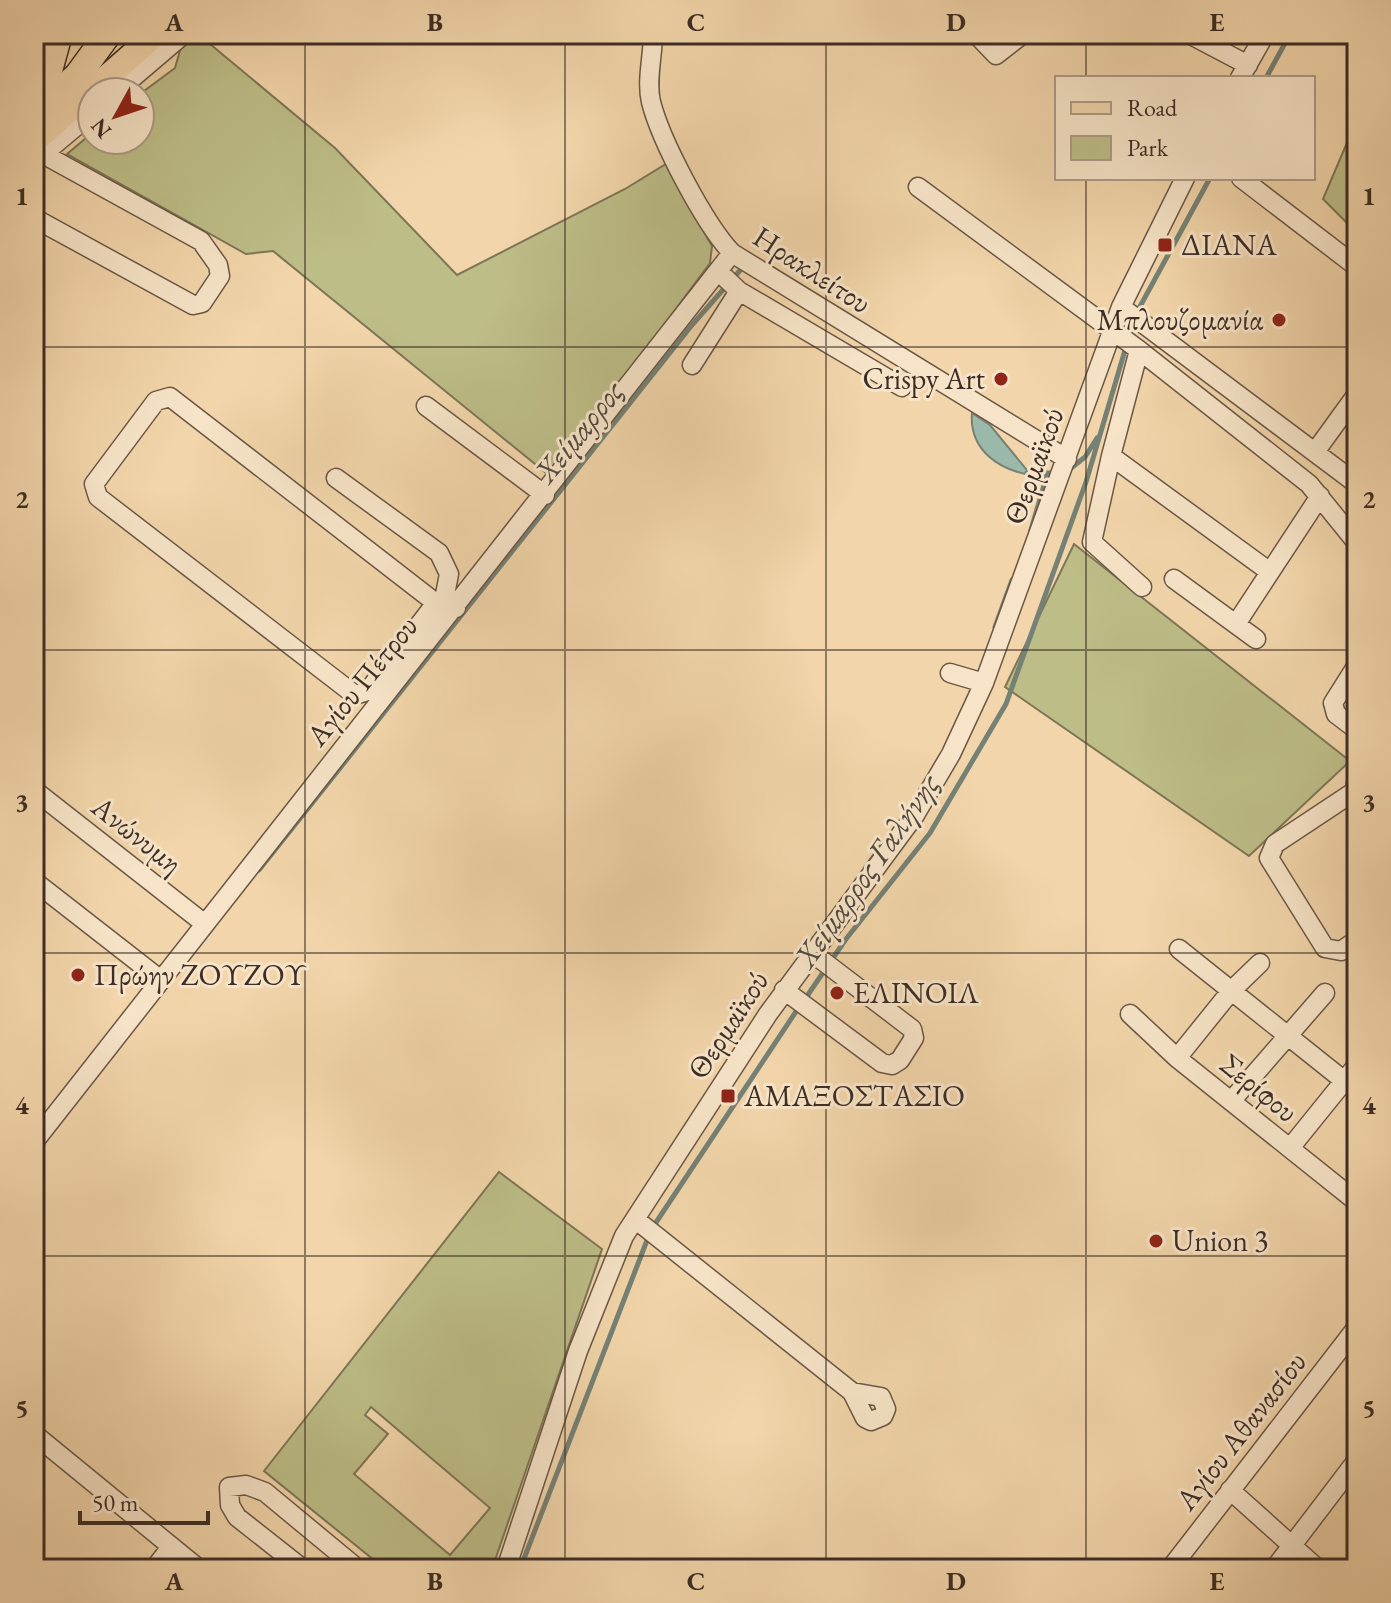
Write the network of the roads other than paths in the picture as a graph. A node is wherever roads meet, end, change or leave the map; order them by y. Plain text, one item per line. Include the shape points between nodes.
1 (60, 34) edge
2 (108, 34) edge
3 (156, 34) edge
4 (184, 34) edge
5 (653, 34) edge
6 (976, 34) edge
7 (1023, 34) edge
8 (1189, 34) edge
9 (1265, 34) edge
10 (1244, 71) edge
11 (135, 76) edge
12 (34, 97) edge
13 (34, 115) edge
14 (76, 124) edge
15 (37, 152) edge
16 (1184, 180) edge
17 (1244, 180) edge
18 (918, 187) dead end
19 (34, 218) edge
20 (732, 253) junction
21 (1357, 267) edge
22 (718, 271) junction
23 (739, 291) junction
24 (1121, 307) junction
25 (1112, 330) junction
26 (1139, 350) junction
27 (692, 365) dead end
28 (902, 387) dead end
29 (1357, 394) edge
30 (426, 406) dead end
31 (1315, 452) junction
32 (1111, 456) junction
33 (1067, 459) junction
34 (336, 478) dead end
35 (1357, 484) edge
36 (545, 495) junction
37 (1320, 496) junction
38 (1357, 543) edge
39 (1270, 572) junction
40 (1174, 579) dead end
41 (1142, 587) dead end
42 (445, 605) junction
43 (1236, 624) junction
44 (1256, 639) dead end
45 (1357, 665) edge
46 (950, 673) dead end
47 (984, 683) junction
48 (1357, 730) edge
49 (1357, 776) edge
50 (34, 790) edge
51 (34, 881) edge
52 (205, 924) junction
53 (1357, 940) edge
54 (1179, 949) dead end
55 (811, 952) junction
56 (1260, 963) dead end
57 (161, 980) junction
58 (784, 990) junction
59 (1231, 991) junction
60 (1325, 993) dead end
61 (1130, 1014) dead end
62 (1288, 1034) junction
63 (1177, 1058) junction
64 (1357, 1065) edge
65 (1351, 1086) edge
66 (1232, 1100) junction
67 (34, 1142) edge
68 (1290, 1148) junction
69 (1357, 1202) edge
70 (635, 1219) junction
71 (1353, 1338) edge
72 (852, 1392) dead end
73 (34, 1434) edge
74 (1357, 1460) edge
75 (1230, 1490) junction
76 (1291, 1546) junction
77 (171, 1547) junction
78 (154, 1569) edge
79 (199, 1569) edge
80 (303, 1569) edge
81 (358, 1569) edge
82 (506, 1569) edge
83 (1170, 1569) edge
84 (1274, 1569) edge
85 (1318, 1569) edge

1 - 12 main road via 51,67
2 - 13 highway via 78,75
3 - 15 main road
4 - 11 street
5 - 20 street, Ηρακλείτου via 650,88 656,114 707,221
6 - 7 street via 996,55
8 - 10 street
9 - 10 street
14 - 15 street
15 - 19 street via 203,242 220,276 202,303 193,305
16 - 24 street, Θερμαϊκού
17 - 21 street
18 - 25 street
20 - 22 street, Αγίου Πέτρου
20 - 33 street, Ηρακλείτου
22 - 23 street
22 - 36 street, Αγίου Πέτρου
23 - 27 street
23 - 28 street
24 - 25 street, Θερμαϊκού
24 - 31 street
25 - 26 street
25 - 33 street, Θερμαϊκού
26 - 32 street
26 - 37 street
29 - 31 street
30 - 36 street
31 - 35 street
32 - 39 street
32 - 41 street via 1092,542
33 - 47 street, Θερμαϊκού
34 - 42 street via 439,553 449,574
36 - 42 street, Αγίου Πέτρου
37 - 38 street
37 - 39 street
39 - 43 street
40 - 43 street
42 - 42 street via 170,397 156,401 94,484 98,497 355,695 368,691
42 - 52 street, Αγίου Πέτρου
43 - 44 street
45 - 48 street via 1333,703 1336,714
46 - 47 street
47 - 55 street, Θερμαϊκού via 927,797
49 - 53 street via 1355,791 1275,844 1269,858 1325,948 1341,951
50 - 52 street, Ανώνυμη
51 - 57 street
52 - 57 street, Αγίου Πέτρου
54 - 59 street
55 - 58 street, Θερμαϊκού
55 - 58 street via 912,1029 914,1038 900,1060 882,1063
56 - 59 street
57 - 67 street, Αγίου Πέτρου
58 - 70 street, Θερμαϊκού
59 - 62 street
59 - 63 street
60 - 62 street
61 - 63 street, Σερίφου
62 - 65 street
62 - 66 street
63 - 66 street, Σερίφου
64 - 65 street
65 - 68 street
66 - 68 street, Σερίφου
68 - 69 street, Σερίφου
70 - 72 street
70 - 82 street, Θερμαϊκού via 583,1337
71 - 75 street, Αγίου Αθανασίου
73 - 77 street
74 - 76 street
75 - 76 street
75 - 83 street, Αγίου Αθανασίου
76 - 84 street
76 - 85 street
77 - 78 street
77 - 79 street
80 - 81 street via 237,1517 229,1487 246,1485 265,1492

